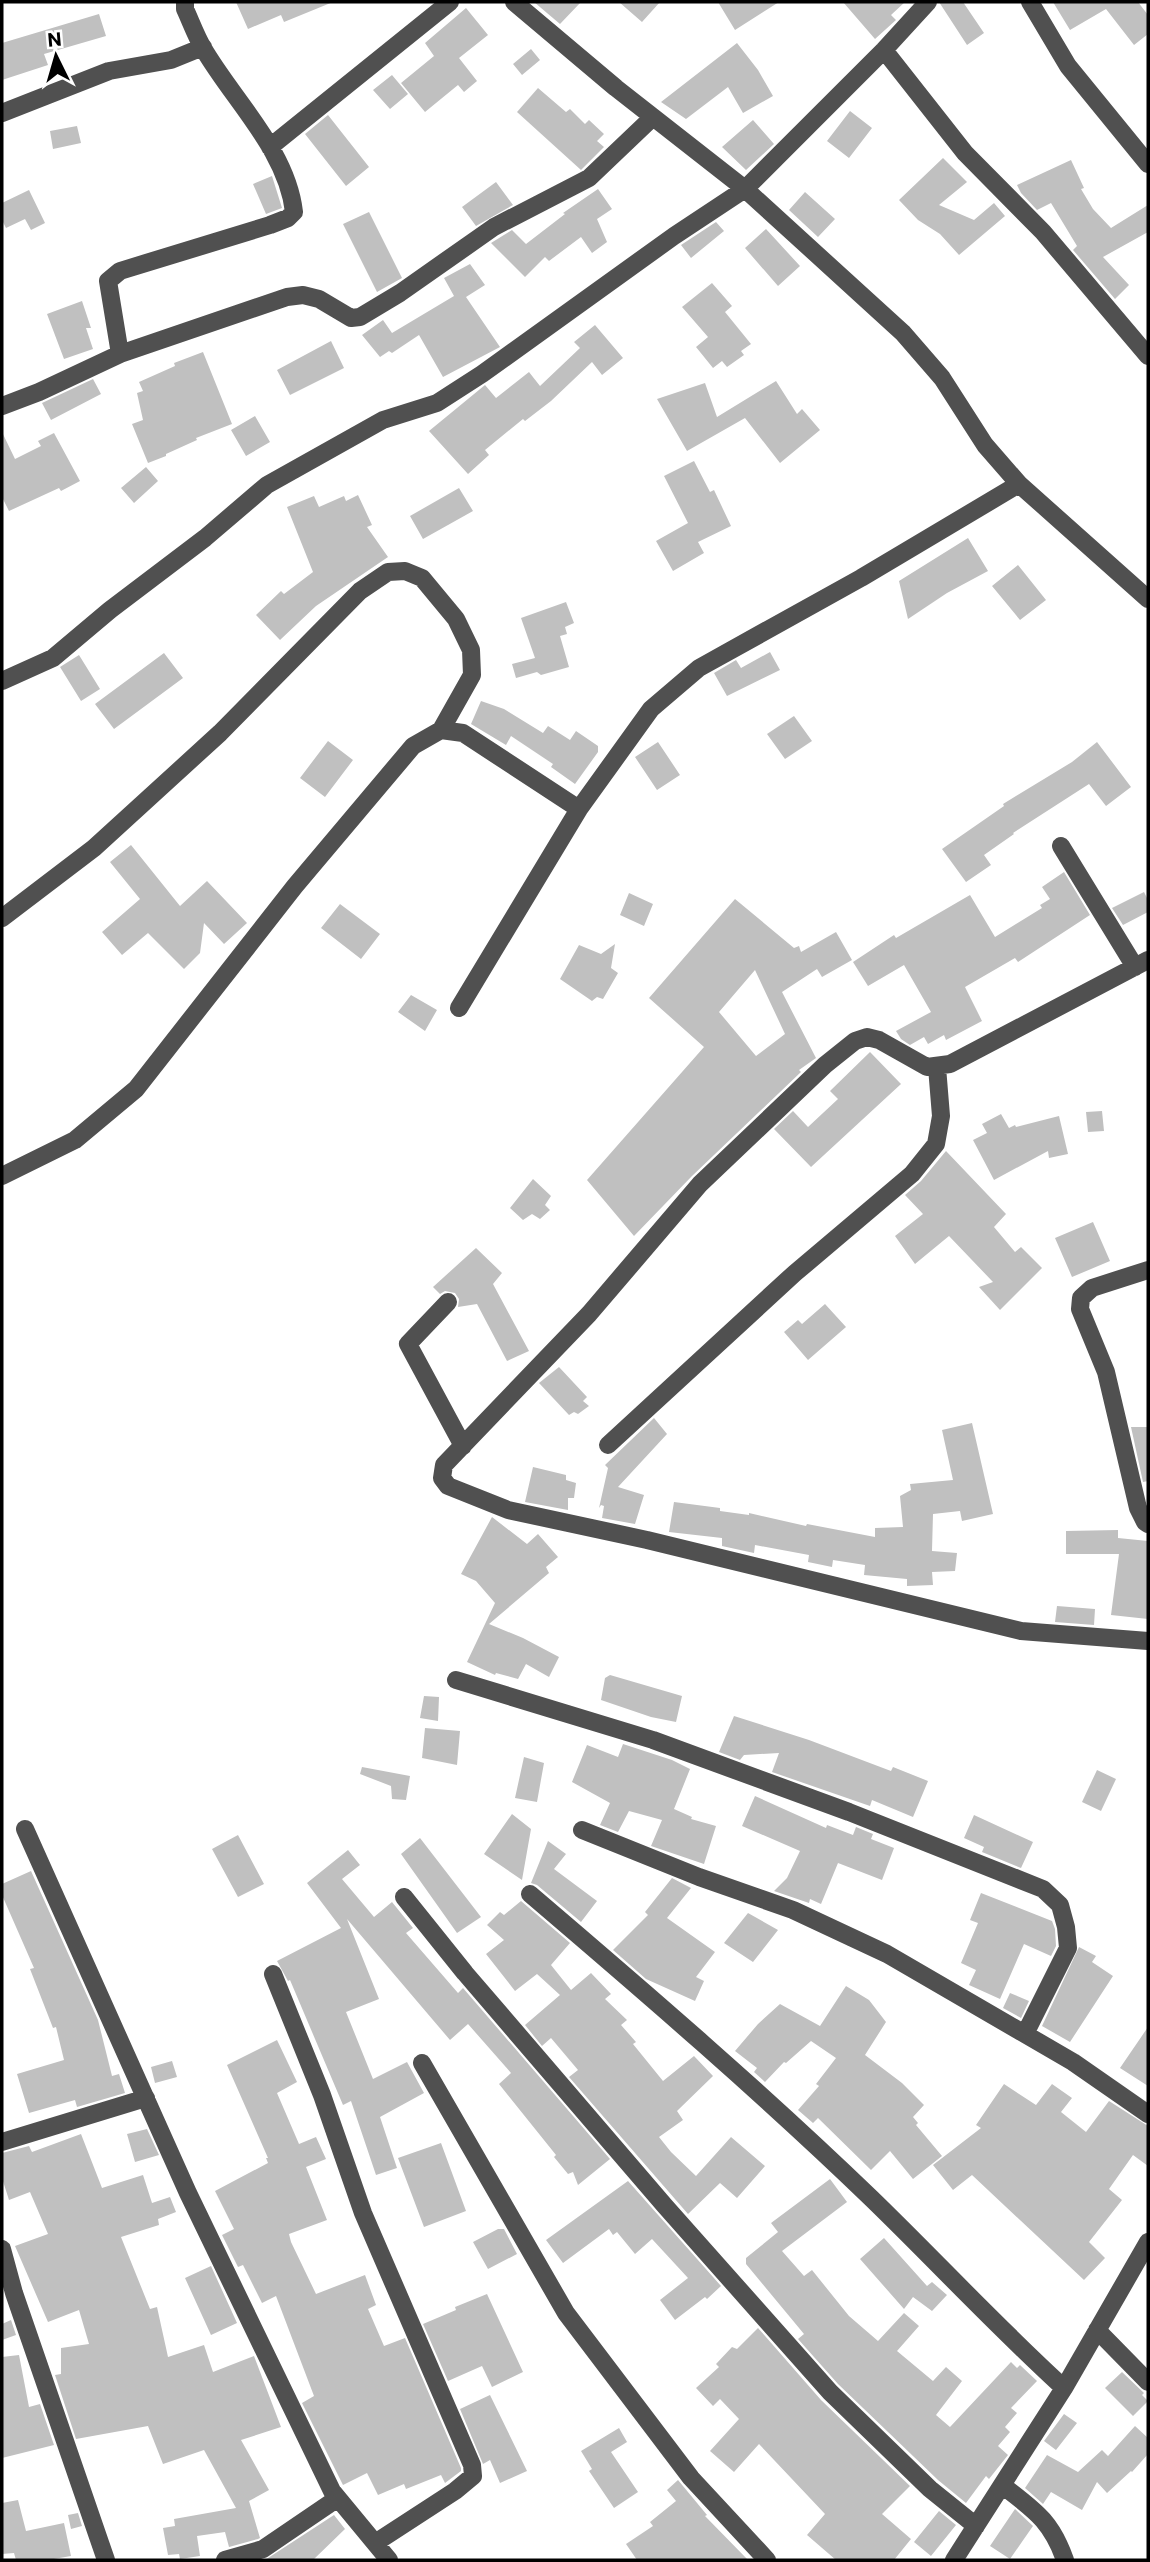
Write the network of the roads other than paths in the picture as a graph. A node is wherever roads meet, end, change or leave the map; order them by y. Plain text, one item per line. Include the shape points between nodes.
1 (185, 2) edge
2 (450, 2) edge
3 (514, 2) edge
4 (928, 2) edge
5 (1030, 2) edge
6 (202, 47) junction
7 (884, 51) junction
8 (2, 113) edge
9 (653, 117) junction
10 (270, 147) junction
11 (1148, 164) edge
12 (745, 189) junction
13 (120, 354) junction
14 (1148, 356) edge
15 (2, 406) edge
16 (1019, 484) junction
17 (1148, 599) edge
18 (2, 681) edge
19 (441, 730) junction
20 (579, 808) junction
21 (1061, 846) dead end
22 (2, 918) edge
23 (1141, 963) edge
24 (459, 1008) dead end
25 (937, 1067) junction
26 (2, 1176) edge
27 (1148, 1270) edge
28 (449, 1302) dead end
29 (608, 1445) dead end
30 (463, 1446) junction
31 (1148, 1524) edge
32 (1148, 1641) edge
33 (456, 1680) dead end
34 (25, 1829) dead end
35 (582, 1830) dead end
36 (530, 1894) dead end
37 (404, 1897) dead end
38 (273, 1974) dead end
39 (1025, 2034) junction
40 (422, 2063) dead end
41 (146, 2098) junction
42 (1148, 2114) edge
43 (2, 2142) edge
44 (1148, 2242) edge
45 (2, 2249) edge
46 (1097, 2330) junction
47 (1148, 2382) edge
48 (1064, 2388) junction
49 (1002, 2485) junction
50 (338, 2498) junction
51 (976, 2526) junction
52 (375, 2543) junction
53 (106, 2560) edge
54 (225, 2560) edge
55 (389, 2560) edge
56 (767, 2560) edge
57 (954, 2560) edge
58 (1065, 2560) edge

1 - 6 street
2 - 10 street
3 - 9 street
4 - 7 street
5 - 11 street via 1068,66
6 - 8 street via 171,60 108,71
6 - 10 street
7 - 12 street
7 - 14 street via 965,153 1043,232
9 - 12 street
9 - 13 street via 589,178 494,228 359,317 351,318 303,295
10 - 13 street via 294,212 270,225 120,271 108,281
12 - 16 street via 903,333
12 - 18 street via 437,403 383,420 267,485 53,657
13 - 15 street
16 - 17 street
16 - 20 street via 699,668 651,709
19 - 20 street via 463,733
19 - 22 street via 472,675 471,650 456,620 422,578 405,571 388,572 360,591 220,733 94,848
19 - 26 street via 413,746 295,886 136,1089 75,1140
20 - 24 street
21 - 23 street
23 - 25 street
25 - 29 street via 941,1116 936,1144 912,1174 795,1273
25 - 30 street via 927,1067 879,1040 855,1041 700,1184 589,1314
27 - 31 street via 1092,1289 1081,1298 1080,1309 1106,1373 1138,1508
28 - 30 street via 408,1344
30 - 32 street via 444,1465 442,1478 448,1486 508,1510 1021,1632
33 - 39 street via 653,1740 1043,1889 1060,1905 1068,1948
34 - 41 street
35 - 39 street via 793,1910 887,1954
36 - 48 street via 709,2047
37 - 51 street via 665,2206 830,2392 930,2489
38 - 52 street via 363,2213 472,2465 473,2476 455,2491
39 - 42 street
40 - 56 street via 566,2313 691,2478
41 - 43 street
41 - 50 street
44 - 46 street
45 - 53 street
46 - 47 street
46 - 48 street
48 - 49 street
49 - 51 street
49 - 58 street via 1052,2529
50 - 52 street
50 - 54 street via 263,2549
51 - 57 street
52 - 55 street

